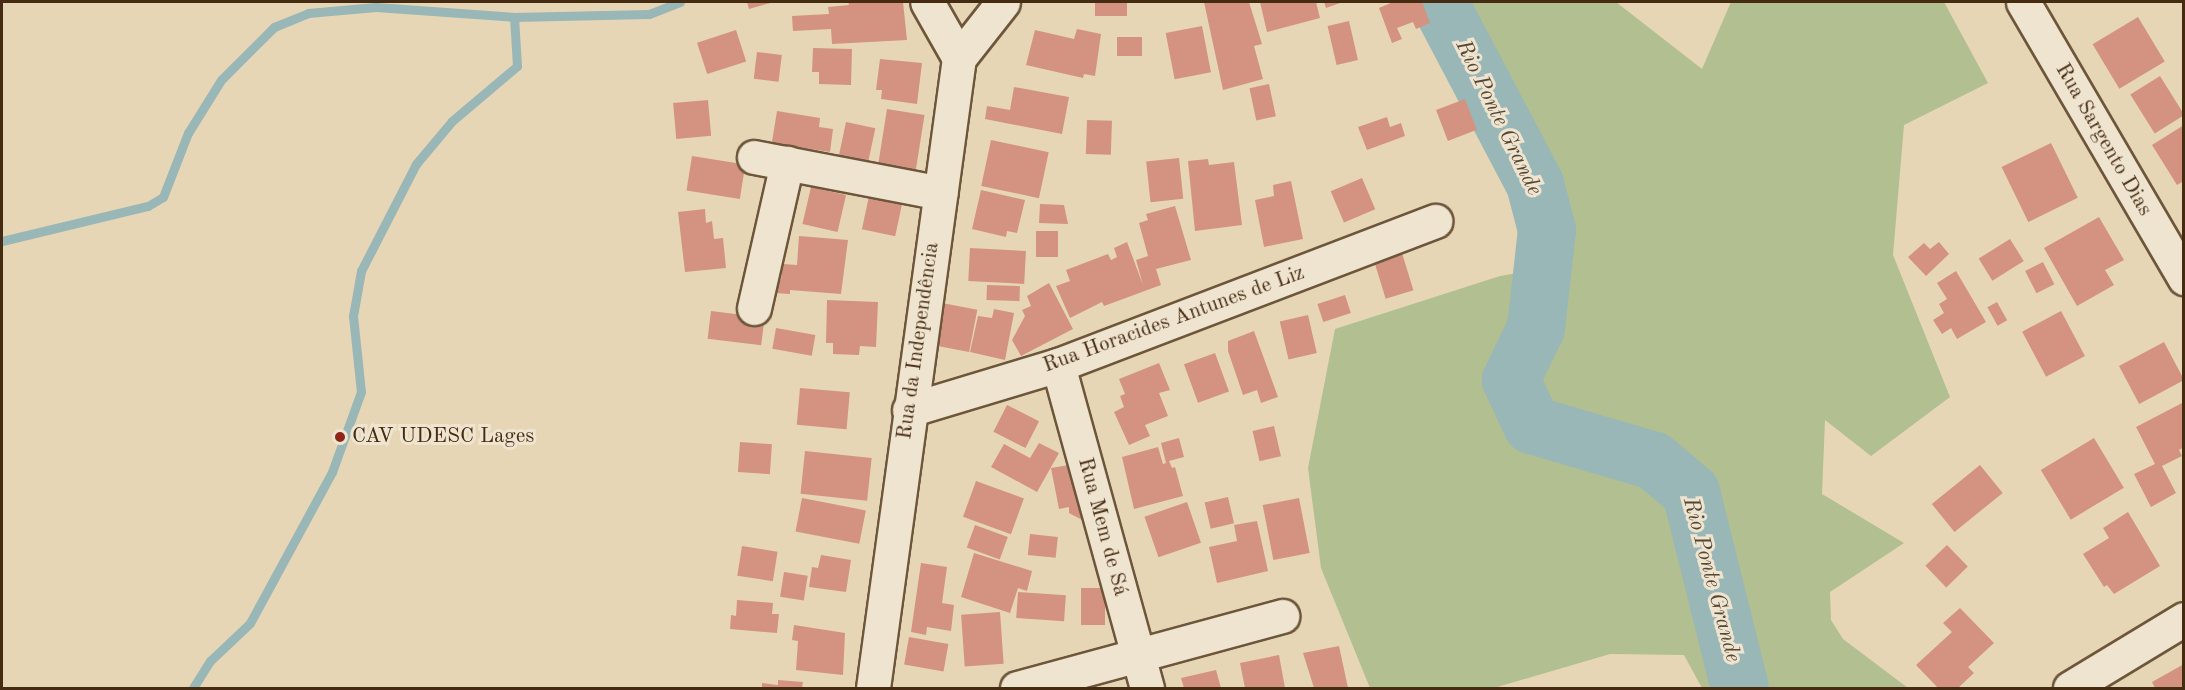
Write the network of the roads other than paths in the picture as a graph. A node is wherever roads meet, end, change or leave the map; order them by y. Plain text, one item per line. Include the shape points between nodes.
1 (927, 2) edge
2 (1003, 2) edge
3 (2023, 2) edge
4 (960, 57) junction
5 (754, 157) dead end
6 (787, 163) junction
7 (941, 193) junction
8 (1437, 221) dead end
9 (2184, 278) edge
10 (754, 308) dead end
11 (1058, 364) junction
12 (909, 410) junction
13 (1282, 616) dead end
14 (2184, 619) edge
15 (1138, 656) junction
16 (873, 688) edge
17 (1017, 688) edge
18 (1147, 688) edge
19 (2070, 688) edge

1 - 4 street
2 - 4 street
3 - 9 street, Rua Sargento Dias
4 - 7 street, Rua da Independência
5 - 6 street
6 - 7 street
6 - 10 street
7 - 12 street, Rua da Independência
8 - 11 street, Rua Horacides Antunes de Liz
11 - 12 street, Rua Horacides Antunes de Liz
11 - 15 street, Rua Mem de Sá
12 - 16 street, Rua da Independência
13 - 15 street
14 - 19 street
15 - 17 street
15 - 18 street, Rua Mem de Sá

